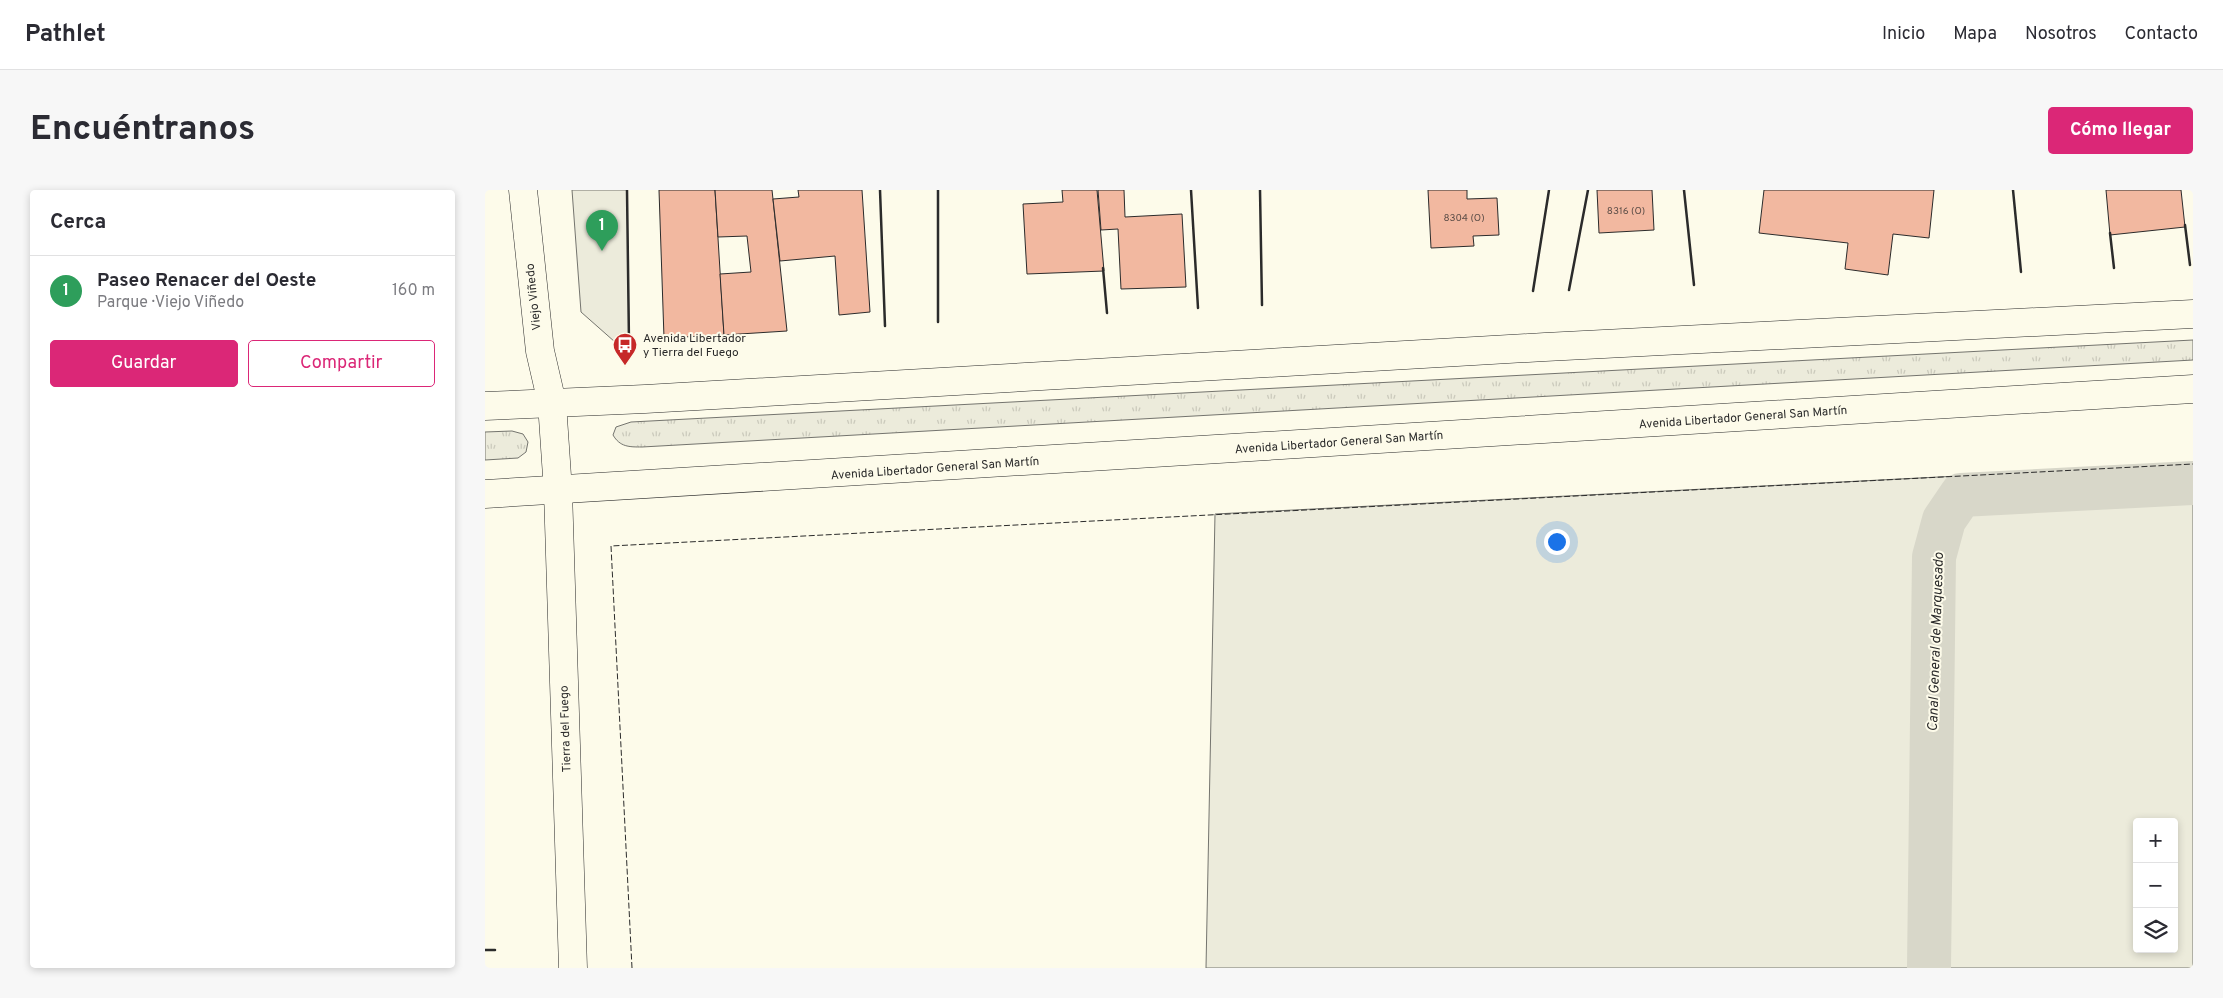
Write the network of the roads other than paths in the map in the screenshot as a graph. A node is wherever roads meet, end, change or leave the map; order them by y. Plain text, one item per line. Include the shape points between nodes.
1 (523, 190) edge
2 (2193, 314) edge
3 (2193, 389) edge
4 (552, 403) junction
5 (485, 406) edge
6 (558, 491) junction
7 (485, 494) edge
8 (573, 968) edge

1 - 4 main road, Viejo Viñedo via 540,351
2 - 4 main road
3 - 6 main road, Avenida Libertador General San Martín
4 - 5 main road
4 - 6 main road, Viejo Viñedo
6 - 7 main road, Avenida Libertador General San Martín
6 - 8 main road, Tierra del Fuego

